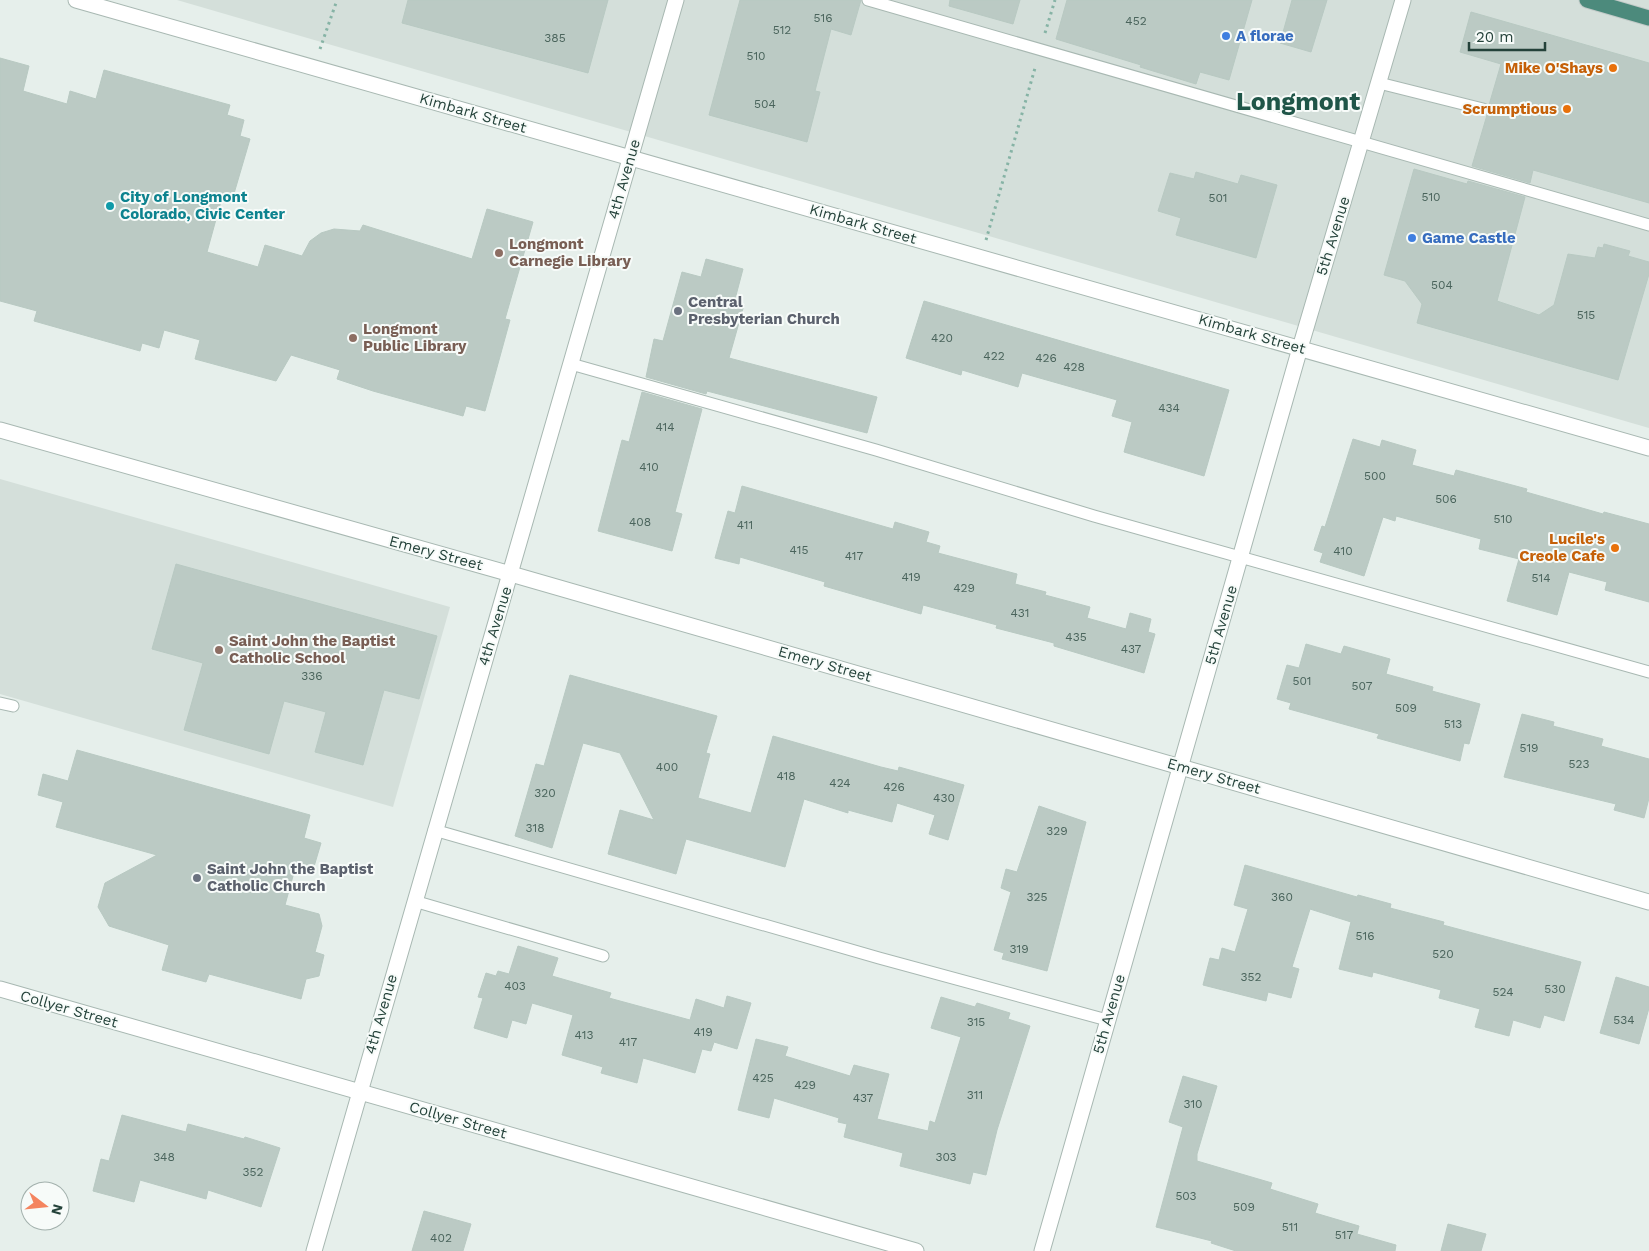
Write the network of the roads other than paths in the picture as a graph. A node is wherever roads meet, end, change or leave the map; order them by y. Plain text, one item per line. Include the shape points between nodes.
1 (76, 0) edge
2 (676, 0) edge
3 (868, 0) edge
4 (1403, 0) edge
5 (1587, 0) edge
6 (1649, 18) edge
7 (1379, 83) junction
8 (1483, 109) dead end
9 (1362, 142) junction
10 (630, 158) junction
11 (1649, 225) edge
12 (1300, 348) junction
13 (571, 364) junction
14 (0, 430) edge
15 (1649, 448) edge
16 (1240, 557) junction
17 (511, 574) junction
18 (1649, 672) edge
19 (0, 703) edge
20 (13, 706) dead end
21 (1180, 766) junction
22 (434, 830) junction
23 (414, 901) junction
24 (1649, 902) edge
25 (603, 956) dead end
26 (0, 989) edge
27 (1107, 1020) junction
28 (359, 1092) junction
29 (314, 1251) edge
30 (916, 1251) edge
31 (1042, 1251) edge

1 - 10 street, Kimbark Street
2 - 10 street, 4th Avenue
3 - 9 lane
4 - 7 street, 5th Avenue
5 - 6 highway
7 - 8 lane
7 - 9 street, 5th Avenue
9 - 11 lane
9 - 12 street, 5th Avenue
10 - 12 street, Kimbark Street
10 - 13 street, 4th Avenue
12 - 15 street, Kimbark Street
12 - 16 street, 5th Avenue
13 - 16 lane
13 - 17 street, 4th Avenue
14 - 17 street, Emery Street
16 - 18 lane
16 - 21 street, 5th Avenue
17 - 21 street, Emery Street
17 - 22 street, 4th Avenue
19 - 20 lane
21 - 24 street, Emery Street
21 - 27 street, 5th Avenue
22 - 23 street, 4th Avenue
22 - 27 lane via 878,958
23 - 25 lane
23 - 28 street, 4th Avenue
26 - 28 street, Collyer Street
27 - 31 street, 5th Avenue
28 - 29 street, 4th Avenue
28 - 30 street, Collyer Street

